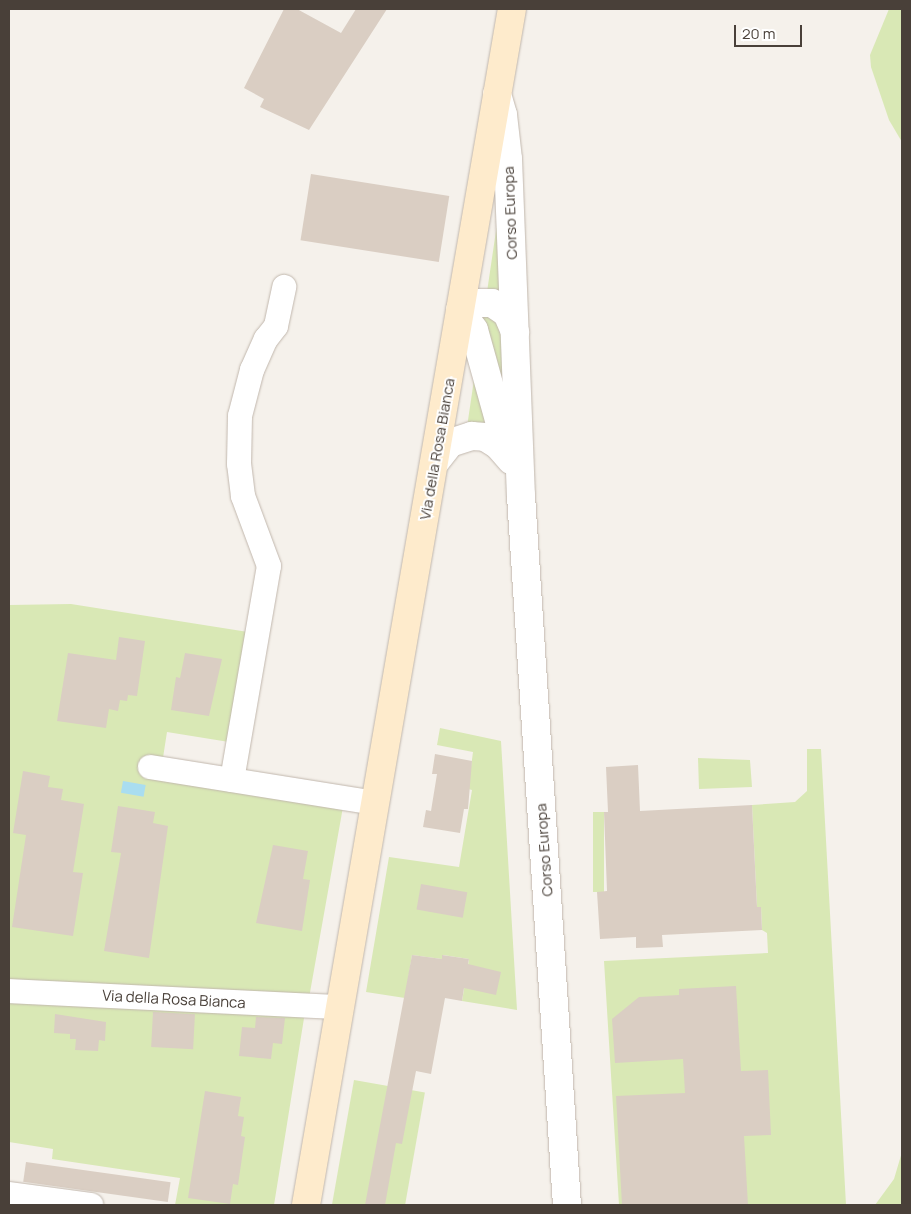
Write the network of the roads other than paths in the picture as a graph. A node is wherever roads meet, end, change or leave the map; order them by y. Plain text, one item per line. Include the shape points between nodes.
1 (512, 9) edge
2 (497, 94) junction
3 (284, 288) dead end
4 (460, 309) junction
5 (515, 332) junction
6 (511, 460) junction
7 (436, 461) junction
8 (521, 496) junction
9 (150, 767) dead end
10 (232, 780) junction
11 (375, 803) junction
12 (9, 991) edge
13 (340, 1006) junction
14 (9, 1194) edge
15 (56, 1203) edge
16 (90, 1205) edge
17 (306, 1205) edge
18 (567, 1205) edge

1 - 2 main road, Via della Rosa Bianca
2 - 4 main road, Via della Rosa Bianca
2 - 5 street, Corso Europa via 507,143
3 - 10 street via 276,326 254,364 240,416 239,464 243,496 268,566
4 - 5 street, Corso Europa via 473,303 492,303 507,313
4 - 6 street, Corso Europa via 474,330
4 - 7 main road, Via della Rosa Bianca
5 - 8 street, Corso Europa
6 - 7 street, Corso Europa via 498,445 472,436 450,443
6 - 8 street, Corso Europa
7 - 11 main road, Via della Rosa Bianca
8 - 18 street, Corso Europa
9 - 10 street
10 - 11 street
11 - 13 main road, Via della Rosa Bianca
12 - 13 street, Via della Rosa Bianca
13 - 17 main road, Via della Rosa Bianca
14 - 15 street
15 - 16 street

